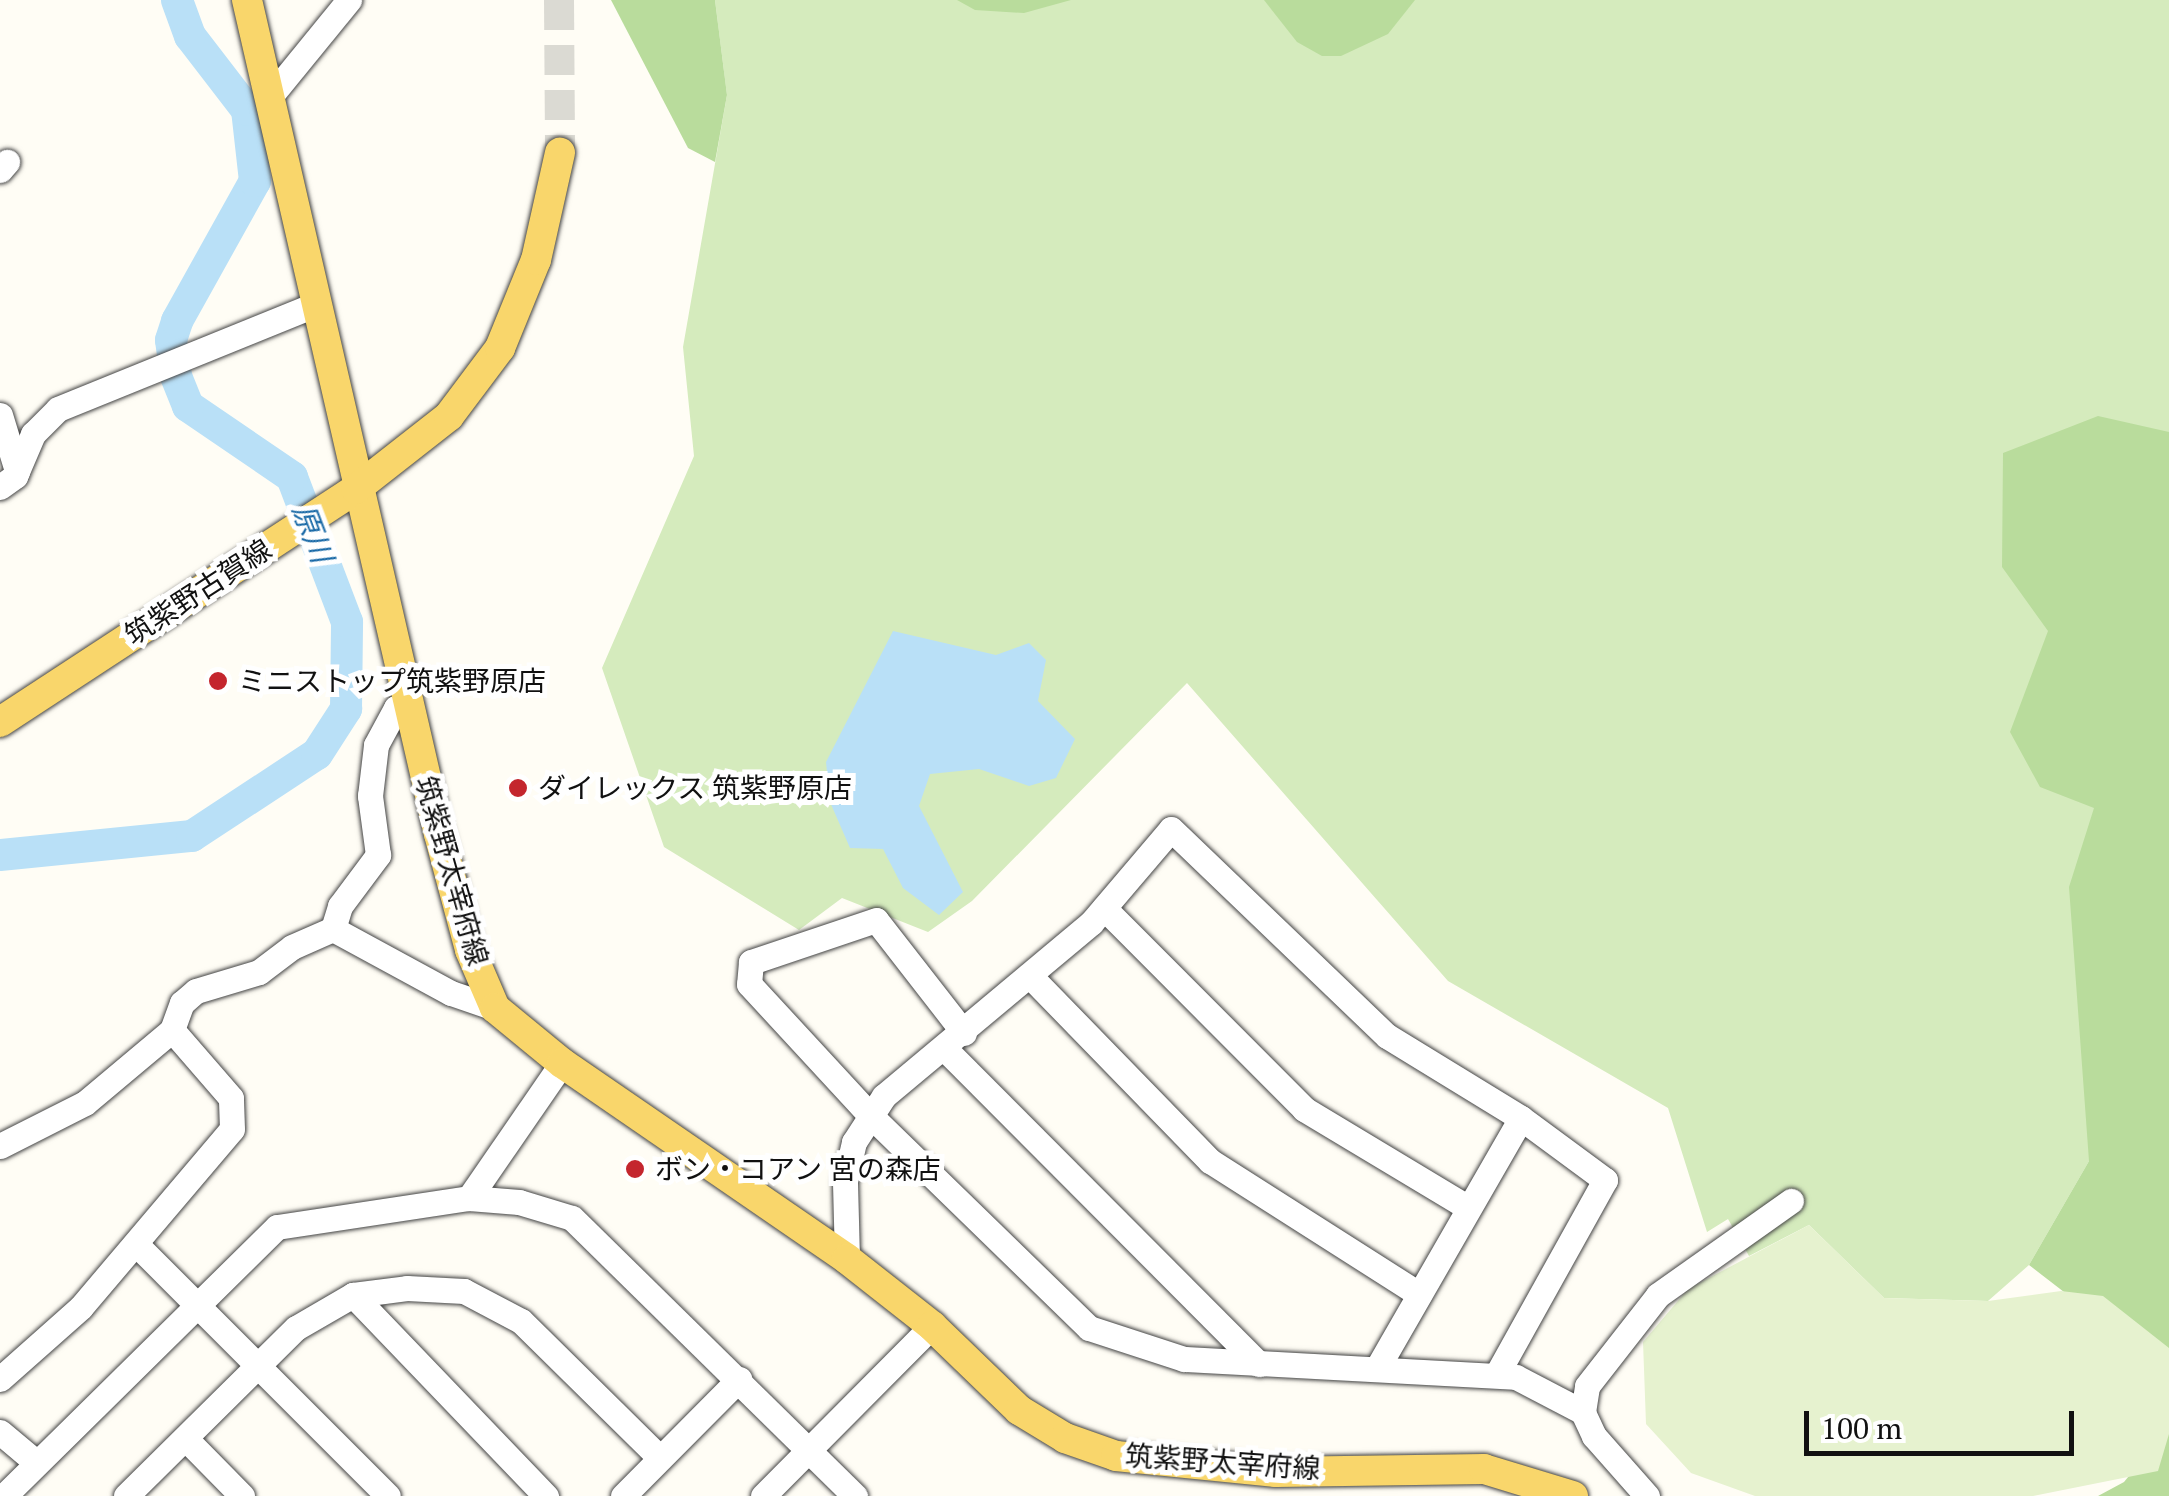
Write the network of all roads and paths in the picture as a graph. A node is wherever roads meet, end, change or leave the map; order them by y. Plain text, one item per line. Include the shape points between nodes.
1 (247, 0) edge
2 (348, 0) edge
3 (269, 98) junction
4 (560, 153) tunnel mouth
5 (317, 304) junction
6 (0, 415) edge
7 (9, 479) edge
8 (345, 496) junction
9 (408, 702) junction
10 (0, 722) edge
11 (1104, 908) junction
12 (333, 929) junction
13 (1031, 978) junction
14 (495, 1008) junction
15 (172, 1030) junction
16 (954, 1041) junction
17 (562, 1063) junction
18 (872, 1116) junction
19 (1521, 1118) junction
20 (0, 1146) edge
21 (469, 1198) junction
22 (1791, 1201) dead end
23 (1468, 1206) junction
24 (136, 1244) junction
25 (847, 1259) junction
26 (1419, 1294) junction
27 (352, 1296) junction
28 (195, 1305) junction
29 (932, 1326) junction
30 (1259, 1364) junction
31 (256, 1366) junction
32 (1378, 1367) junction
33 (1496, 1374) junction
34 (0, 1379) edge
35 (739, 1379) junction
36 (1583, 1412) junction
37 (0, 1432) edge
38 (186, 1438) junction
39 (810, 1449) junction
40 (660, 1458) junction
41 (37, 1463) junction
42 (4, 1496) edge
43 (126, 1496) edge
44 (242, 1496) edge
45 (388, 1496) edge
46 (546, 1496) edge
47 (623, 1496) edge
48 (763, 1496) edge
49 (855, 1496) edge
50 (1573, 1496) edge
51 (1646, 1496) edge

1 - 3 main road, 筑紫野太宰府線
2 - 3 street
3 - 5 main road, 筑紫野太宰府線
4 - 8 main road, 筑紫野古賀線 via 536,260 500,348 449,416
5 - 7 street via 58,409 32,434
5 - 8 main road, 筑紫野太宰府線
6 - 7 street
8 - 9 main road, 筑紫野太宰府線
8 - 10 main road, 筑紫野古賀線
9 - 12 street via 396,708 376,745 370,796 378,856 340,906
9 - 14 main road, 筑紫野太宰府線 via 470,950
11 - 13 street
11 - 19 street via 1171,829 1387,1036
11 - 23 street via 1304,1109
12 - 14 street via 451,993
12 - 15 street via 292,947 259,972 196,991 182,1003
13 - 16 street
13 - 26 street via 1210,1160
14 - 17 main road, 筑紫野太宰府線
15 - 20 street via 85,1104
15 - 24 street via 231,1098 232,1129
16 - 18 street via 884,1096
16 - 18 street via 876,920 750,962 750,984
16 - 30 street
17 - 21 street
17 - 25 main road, 筑紫野太宰府線
18 - 25 street via 854,1142 845,1181
18 - 30 street via 1089,1328 1148,1352
19 - 23 street
19 - 33 street via 1605,1180
21 - 28 street via 277,1227
21 - 35 street via 519,1202 572,1218
22 - 36 street via 1658,1294 1586,1386
23 - 26 street
24 - 28 street
24 - 34 street via 81,1307
25 - 29 main road, 筑紫野太宰府線
26 - 32 street
27 - 31 street via 296,1328
27 - 40 street via 406,1288 464,1291 521,1321
27 - 46 street
28 - 31 street
28 - 41 street
29 - 39 street
29 - 50 main road, 筑紫野太宰府線 via 1020,1410 1065,1438 1116,1456 1276,1472 1484,1469
30 - 32 street
31 - 38 street
31 - 45 street
32 - 33 street
33 - 36 street
35 - 39 street
35 - 40 street
36 - 51 street via 1594,1436
37 - 41 street
38 - 43 street
38 - 44 street
39 - 48 street
39 - 49 street
40 - 47 street
41 - 42 street

